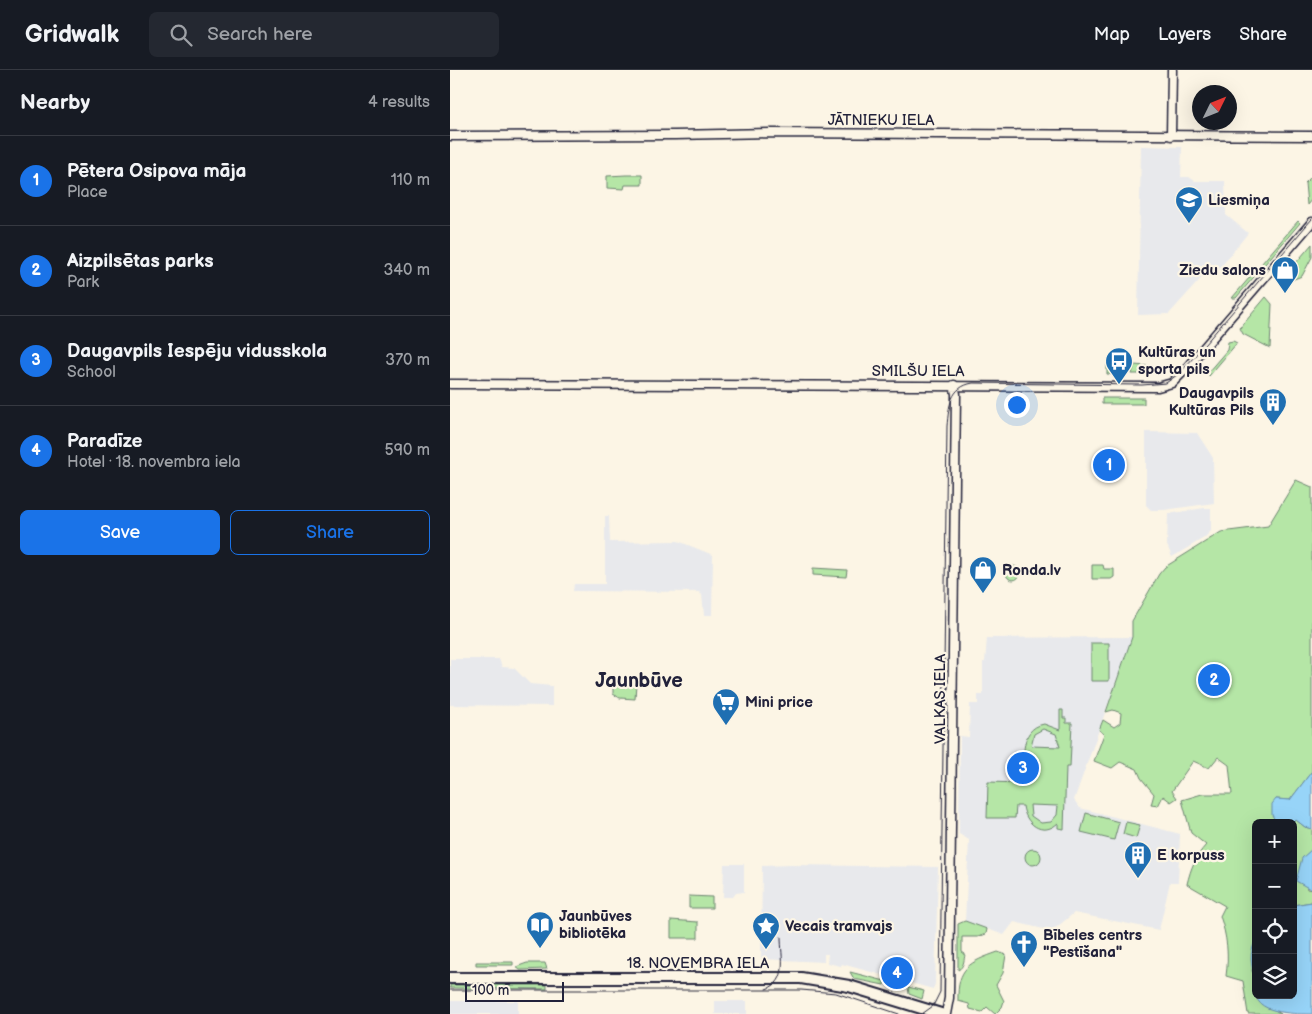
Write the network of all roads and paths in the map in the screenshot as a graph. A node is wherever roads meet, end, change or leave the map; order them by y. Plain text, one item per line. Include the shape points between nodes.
1 (1172, 70) edge
2 (450, 136) edge
3 (1171, 136) junction
4 (1312, 136) edge
5 (1312, 222) edge
6 (450, 384) edge
7 (954, 385) junction
8 (450, 978) edge
9 (941, 1014) edge
10 (946, 1014) edge

1 - 3 street
2 - 3 street, JĀTNIEKU IELA via 772,133
3 - 4 street, JĀTNIEKU IELA
5 - 7 street, SMILŠU IELA via 1188,367 1167,385
6 - 7 street, SMILŠU IELA
7 - 10 street, VALKAS IELA via 953,798 950,998
8 - 9 main road, 18. NOVEMBRA IELA via 801,978 849,986

